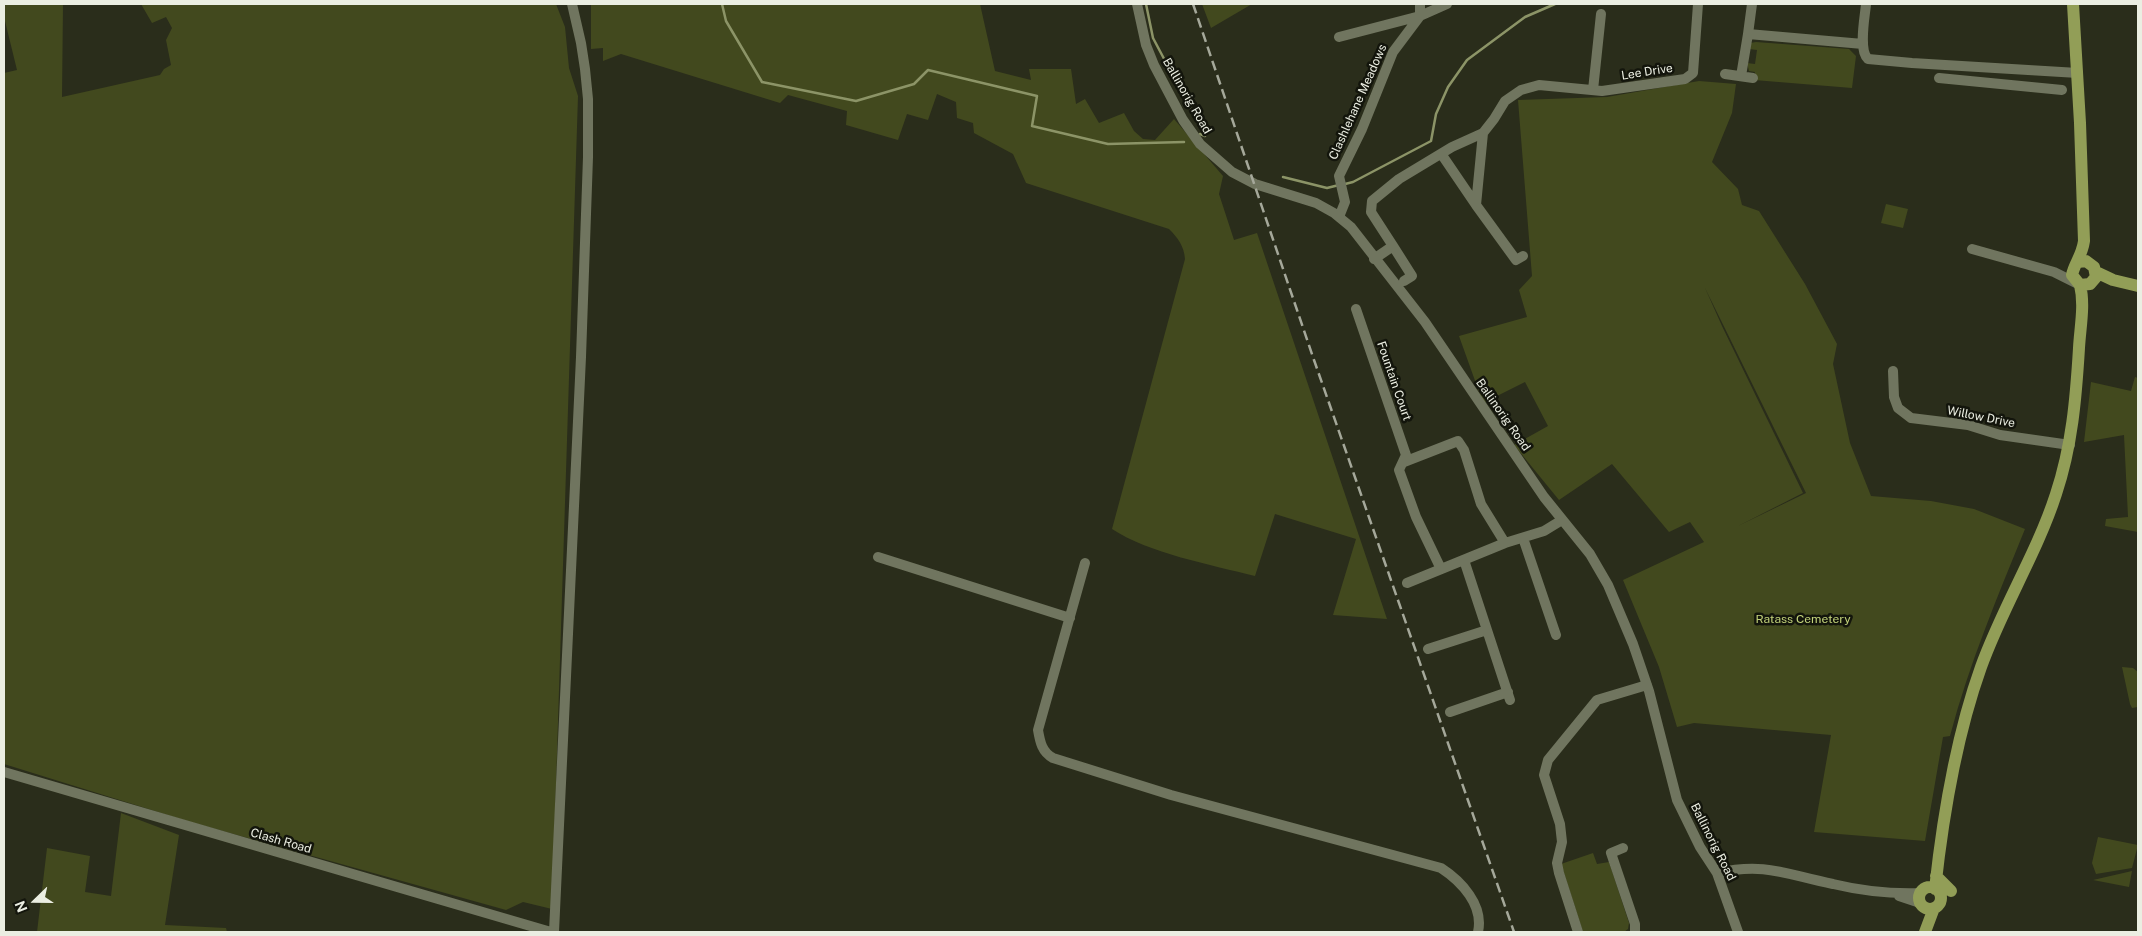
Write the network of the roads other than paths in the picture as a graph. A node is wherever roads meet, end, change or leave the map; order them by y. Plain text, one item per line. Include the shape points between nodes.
1 (572, 4) edge
2 (1137, 4) edge
3 (1420, 4) edge
4 (1447, 4) edge
5 (1698, 4) edge
6 (1752, 4) edge
7 (1866, 4) edge
8 (2073, 4) edge
9 (1601, 14) dead end
10 (1420, 16) junction
11 (1748, 34) junction
12 (1339, 37) dead end
13 (1863, 44) junction
14 (1985, 66) junction
15 (2078, 73) junction
16 (1725, 74) dead end
17 (1741, 76) junction
18 (1753, 78) dead end
19 (1939, 78) dead end
20 (1984, 82) junction
21 (1593, 90) junction
22 (2062, 90) dead end
23 (1483, 133) junction
24 (1442, 154) junction
25 (1476, 205) junction
26 (1339, 217) junction
27 (1393, 246) junction
28 (1972, 249) dead end
29 (1523, 256) dead end
30 (1374, 259) junction
31 (2054, 272) junction
32 (2085, 274) junction
33 (1404, 281) dead end
34 (2138, 286) edge
35 (1356, 309) dead end
36 (1893, 371) dead end
37 (2070, 445) junction
38 (1404, 462) junction
39 (1562, 520) junction
40 (1523, 538) junction
41 (1505, 543) junction
42 (878, 557) dead end
43 (1464, 560) junction
44 (1085, 562) dead end
45 (1441, 569) junction
46 (1407, 583) dead end
47 (1070, 618) junction
48 (1487, 630) junction
49 (1556, 635) dead end
50 (1428, 649) dead end
51 (1647, 686) junction
52 (1450, 712) dead end
53 (4, 772) edge
54 (1623, 848) dead end
55 (1717, 873) junction
56 (1951, 891) dead end
57 (1928, 895) junction
58 (527, 929) edge
59 (553, 932) edge
60 (1478, 932) edge
61 (1578, 932) edge
62 (1635, 932) edge
63 (1738, 932) edge
64 (1920, 932) edge
65 (1925, 932) edge

1 - 59 street via 585,69 588,157
2 - 26 street, Ballinorig Road via 1154,65 1183,120 1200,144 1232,172 1255,184 1316,203
3 - 10 street
4 - 10 street, Clashlehane Meadows
5 - 21 street, Lee Drive via 1693,73 1685,78
6 - 11 street
7 - 13 street
8 - 15 main road
9 - 21 street
10 - 12 street, Clashlehane Meadows
10 - 26 street, Clashlehane Meadows via 1393,52 1339,176 1345,202
11 - 13 street
11 - 17 street
13 - 14 street via 1865,56 1870,59
14 - 15 street
14 - 20 street
15 - 32 main road
16 - 17 street
17 - 18 street
19 - 20 street
20 - 22 street
21 - 23 street, Lee Drive via 1539,85 1521,90 1505,101
23 - 24 street, Lee Drive
23 - 25 street
24 - 25 street
24 - 27 street, Lee Drive via 1372,201 1371,212
25 - 29 street via 1516,260
26 - 30 street, Ballinorig Road via 1351,227
27 - 30 street
27 - 33 street, Lee Drive via 1412,276
28 - 31 street
30 - 39 street, Ballinorig Road via 1425,322
31 - 32 street
31 - 32 street via 2069,269
32 - 34 main road
32 - 37 main road
35 - 38 street, Fountain Court via 1406,455
36 - 37 street, Willow Drive via 1898,408 1911,418 1968,425 2000,434
37 - 57 main road via 2056,494 1981,668 1959,750
38 - 41 street via 1458,441 1464,450 1481,504
38 - 45 street, Fountain Court via 1399,470 1416,517
39 - 40 street
39 - 51 street, Ballinorig Road via 1590,554 1608,585
40 - 41 street
40 - 49 street
41 - 43 street
42 - 47 street
43 - 45 street
43 - 48 street
44 - 47 street
45 - 46 street
47 - 60 street via 1038,730 1047,755 1171,795 1441,868 1456,878 1468,893 1477,910
48 - 50 street
48 - 52 street via 1509,696
51 - 55 street, Ballinorig Road via 1677,800
51 - 61 street via 1597,700 1548,760 1544,775 1558,814 1562,842 1557,863
53 - 58 street, Clash Road
54 - 62 street via 1611,853
55 - 57 street via 1760,868 1891,894
55 - 63 street, Ballinorig Road
56 - 57 main road
57 - 64 main road
57 - 65 main road
58 - 59 street, Clash Road

